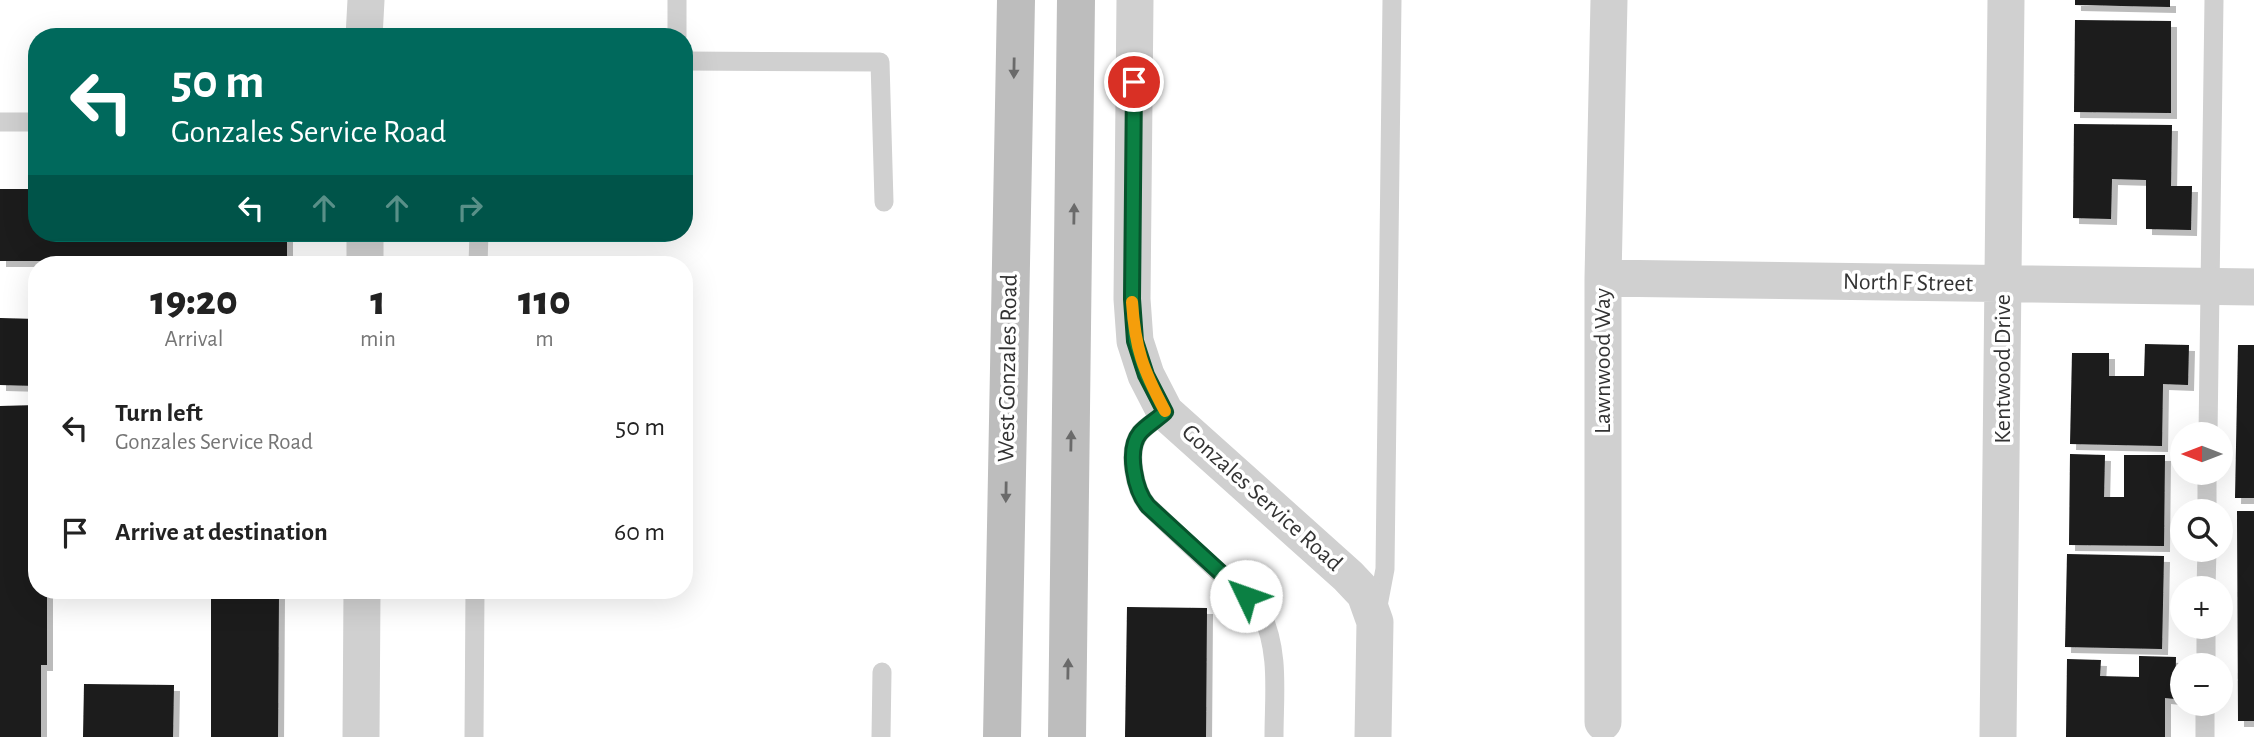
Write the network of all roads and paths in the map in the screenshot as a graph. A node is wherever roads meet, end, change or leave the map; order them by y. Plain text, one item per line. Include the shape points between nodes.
1 (366, 0) edge
2 (677, 0) edge
3 (1016, 0) edge
4 (1076, 0) edge
5 (1135, 0) edge
6 (1392, 0) edge
7 (1609, 0) edge
8 (2006, 0) edge
9 (2214, 0) edge
10 (364, 28) edge
11 (677, 28) edge
12 (693, 61) edge
13 (0, 122) edge
14 (28, 122) edge
15 (884, 202) dead end
16 (1603, 278) junction
17 (2003, 284) junction
18 (2209, 286) junction
19 (2254, 287) edge
20 (1165, 412) junction
21 (2208, 422) edge
22 (362, 599) edge
23 (475, 599) edge
24 (1375, 622) junction
25 (882, 672) dead end
26 (2205, 716) edge
27 (1603, 722) dead end
28 (361, 737) edge
29 (474, 737) edge
30 (881, 737) edge
31 (1002, 737) edge
32 (1067, 737) edge
33 (1273, 737) edge
34 (1373, 737) edge
35 (1998, 737) edge
36 (2205, 737) edge

1 - 10 street
2 - 11 lane
3 -> 31 main road, West Gonzales Road
32 -> 4 main road
5 - 20 street, Gonzales Service Road via 1135,341
6 - 24 lane via 1385,569
7 - 16 street, Lawnwood Way
8 - 17 street, Kentwood Drive
9 - 18 lane
12 - 15 lane via 880,62
13 - 14 lane
16 - 17 street, North F Street
16 - 27 street, Lawnwood Way
17 - 18 street, North F Street
17 - 35 street, Kentwood Drive
18 - 19 street, North F Street
18 - 21 lane
20 - 24 street, Gonzales Service Road via 1348,576 1364,594
20 - 33 lane via 1136,440 1135,477 1142,499 1261,612 1272,635 1275,660
22 - 28 street
23 - 29 lane
24 - 34 street
25 - 30 lane
26 - 36 lane

